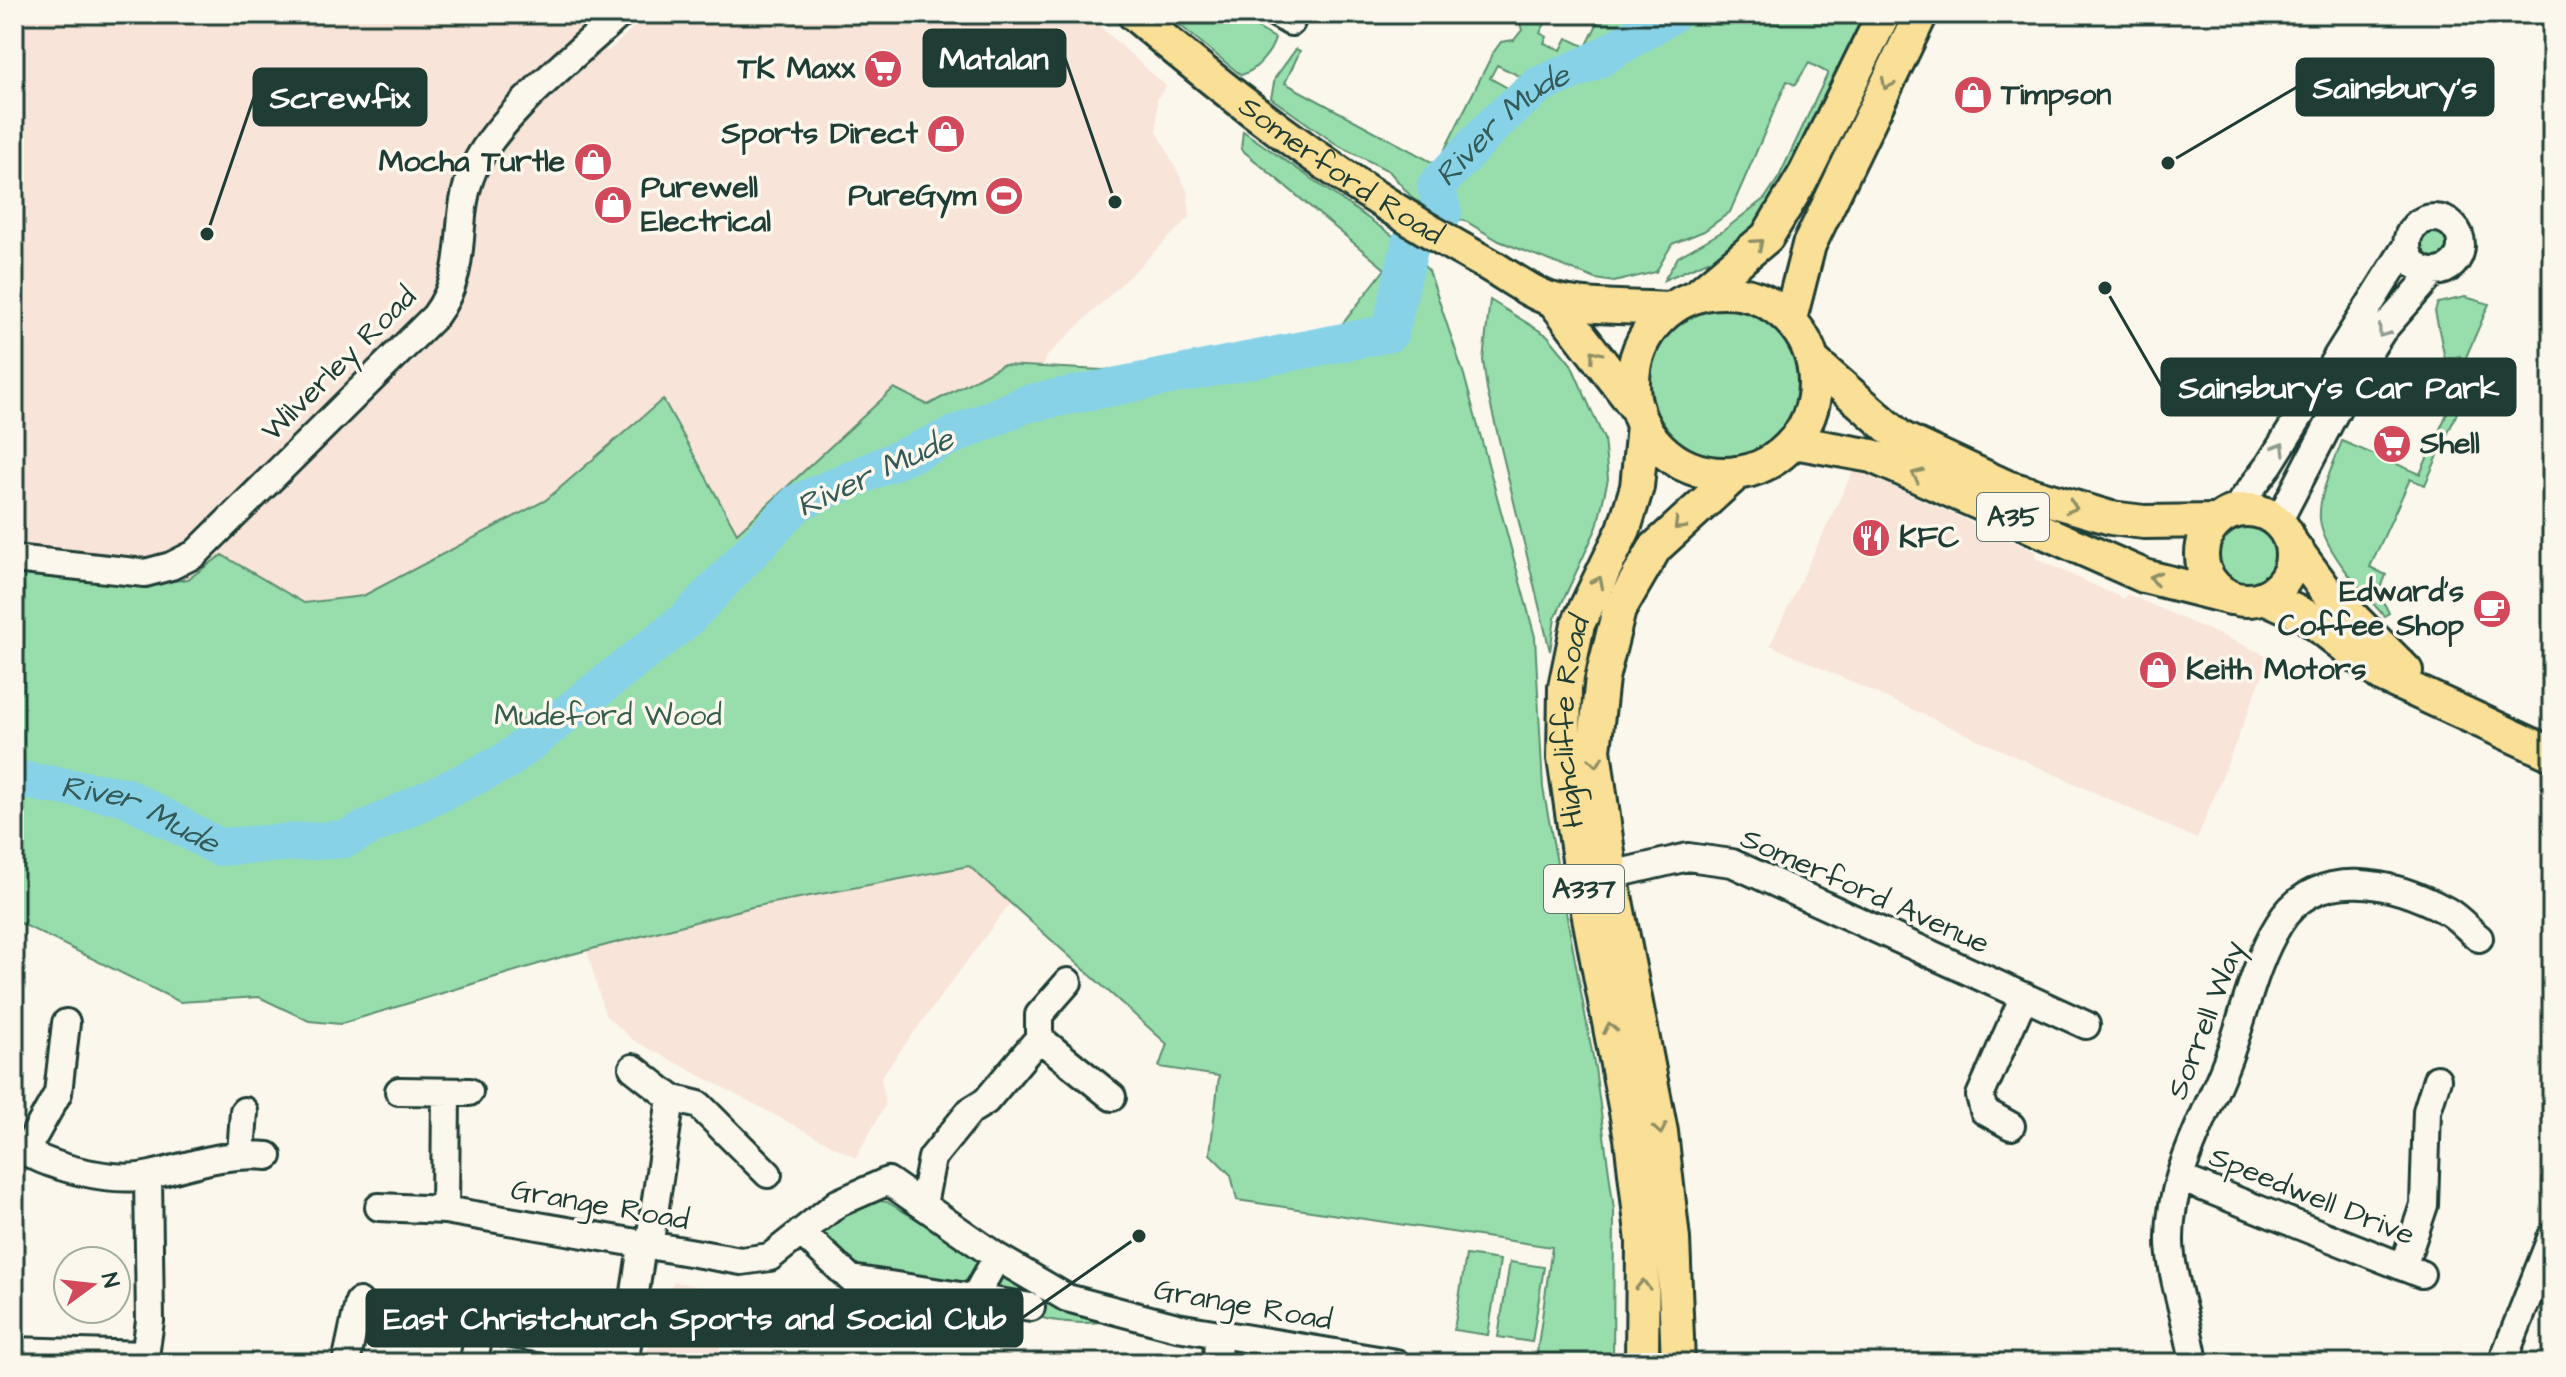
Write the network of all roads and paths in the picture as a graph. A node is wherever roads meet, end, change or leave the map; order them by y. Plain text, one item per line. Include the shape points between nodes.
1 (620, 14) edge
2 (1884, 14) edge
3 (1921, 14) edge
4 (1142, 16) edge
5 (2407, 245) junction
6 (2433, 273) junction
7 (1698, 295) junction
8 (1553, 300) junction
9 (1669, 309) junction
10 (1790, 319) junction
11 (1813, 361) junction
12 (1640, 417) junction
13 (1794, 442) junction
14 (1737, 473) junction
15 (2226, 516) junction
16 (2285, 533) junction
17 (14, 559) edge
18 (2264, 597) junction
19 (2231, 598) junction
20 (2443, 703) junction
21 (2552, 754) edge
22 (1611, 875) junction
23 (2479, 938) dead end
24 (1068, 982) dead end
25 (2024, 996) junction
26 (66, 1023) dead end
27 (2086, 1025) dead end
28 (1039, 1038) junction
29 (633, 1068) dead end
30 (2437, 1079) dead end
31 (399, 1091) dead end
32 (1112, 1097) dead end
33 (671, 1098) junction
34 (244, 1111) dead end
35 (2011, 1126) dead end
36 (19, 1148) edge
37 (241, 1154) junction
38 (268, 1156) dead end
39 (768, 1174) dead end
40 (148, 1176) junction
41 (2180, 1178) junction
42 (923, 1205) junction
43 (379, 1207) dead end
44 (445, 1210) junction
45 (801, 1232) junction
46 (2552, 1236) edge
47 (646, 1247) junction
48 (997, 1257) junction
49 (974, 1298) junction
50 (359, 1302) dead end
51 (1031, 1307) dead end
52 (1218, 1336) junction
53 (14, 1351) edge
54 (145, 1359) edge
55 (1680, 1359) edge
56 (474, 1360) dead end
57 (346, 1363) edge
58 (1217, 1363) edge
59 (1396, 1363) edge
60 (1642, 1363) edge
61 (2194, 1363) edge
62 (2502, 1363) edge

1 - 17 street, Wilverley Road via 493,137 473,171 451,294 435,316 195,554 145,573
7 -> 2 main road via 1767,237 1805,174
3 -> 10 main road via 1809,245
4 - 8 main road, Somerford Road via 1196,68 1423,228
5 - 6 street via 2410,260
5 - 6 street via 2412,229 2424,219 2440,218 2454,226 2461,241 2459,257 2448,269
15 -> 5 street via 2269,465
6 -> 16 street via 2382,331 2357,370
7 - 9 main road
7 - 10 main road via 1747,294
8 - 9 main road, Somerford Road
12 -> 8 main road, Somerford Road
9 - 12 main road via 1649,329 1637,354 1632,382
10 - 11 main road
11 - 13 main road via 1809,417
11 -> 15 main road, A35 via 1901,438 2007,487 2111,518 2144,522
12 - 14 main road via 1660,448 1682,464 1709,473
60 -> 12 main road, Highcliffe Road / A337 via 1643,1242 1631,1138 1564,758 1565,687 1578,624 1624,529 1637,487
13 - 14 main road via 1778,457
19 -> 13 main road, A35 via 2144,576 1872,456
14 -> 22 main road, Highcliffe Road / A337 via 1655,548 1619,610 1602,678 1594,750
15 - 16 main road, A35 via 2250,510
15 - 19 main road via 2207,533 2202,563 2217,590
16 - 18 main road via 2292,556 2284,581
16 - 20 main road, A35 via 2327,592
18 - 19 main road, A35
18 - 20 main road, A35 via 2306,616 2383,676
20 - 21 main road, A35
22 - 25 street, Somerford Avenue via 1688,857 1732,863
22 -> 55 main road, Highcliffe Road / A337 via 1661,1132
23 - 41 street, Sorrell Way via 2448,911 2369,881 2326,887 2304,898 2285,915 2266,950
24 - 28 street via 1039,1015
25 - 27 street, Somerford Avenue
25 - 35 street via 1980,1096 1984,1111
26 - 36 street via 58,1093
28 - 32 street
28 - 42 street via 932,1158
29 - 33 street
30 - 41 street, Speedwell Drive via 2427,1111 2424,1205 2412,1270
31 - 44 street via 457,1092
33 - 39 street via 699,1105
33 - 47 street
34 - 37 street
36 - 40 street via 68,1169
37 - 38 street
37 - 40 street
40 - 54 street via 150,1321
41 - 61 street, Sorrell Way via 2169,1242
42 - 45 street, Grange Road via 888,1181 838,1203
42 - 48 street, Grange Road
43 - 44 street, Grange Road
44 - 47 street, Grange Road
45 - 47 street, Grange Road via 770,1257 741,1261
45 - 49 street via 851,1279
46 - 62 street
47 - 56 street via 626,1352 480,1329
48 - 49 street
48 - 52 street, Grange Road via 1067,1298
49 - 51 street
50 - 57 street
52 - 58 street
52 - 59 street, Grange Road
53 - 54 street

